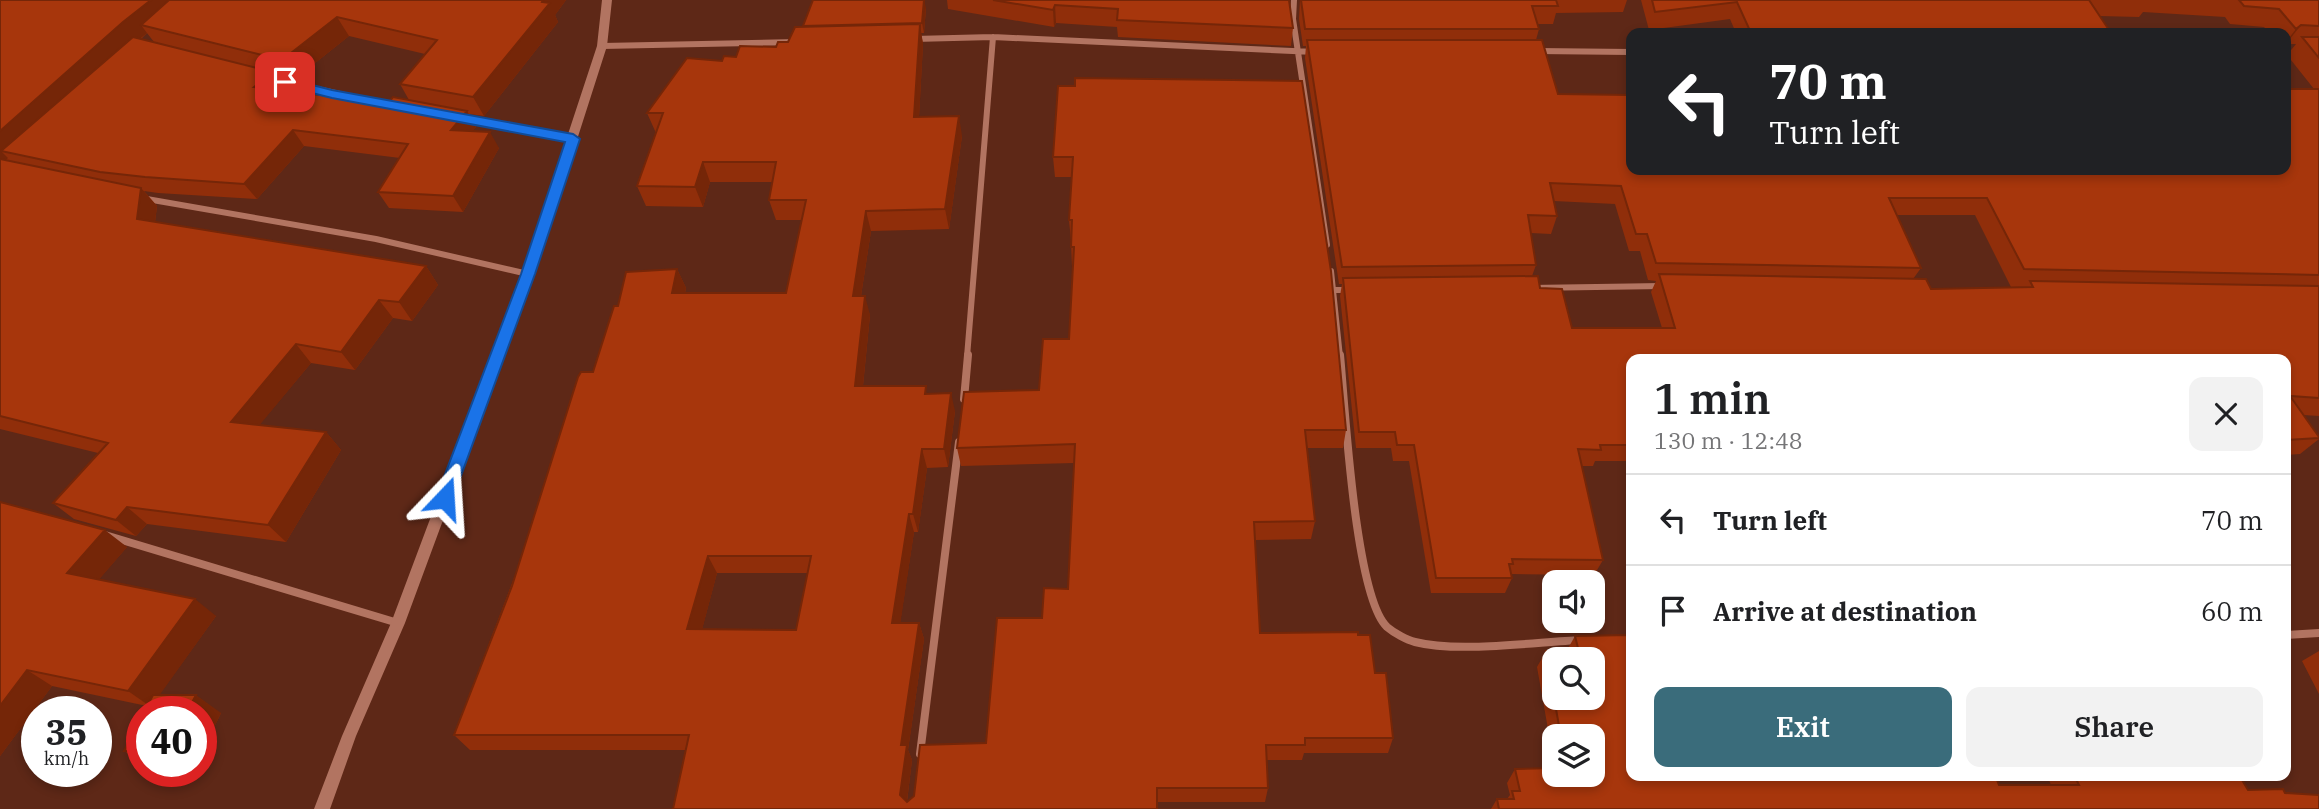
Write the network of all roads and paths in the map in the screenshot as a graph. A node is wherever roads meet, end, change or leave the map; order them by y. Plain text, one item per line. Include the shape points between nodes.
1 (607, 0) edge
2 (1294, 0) edge
3 (993, 37) junction
4 (909, 39) edge
5 (811, 41) edge
6 (602, 46) junction
7 (1524, 51) edge
8 (1299, 52) junction
9 (1326, 52) edge
10 (1626, 52) edge
11 (269, 78) edge
12 (386, 104) edge
13 (453, 116) edge
14 (573, 139) junction
15 (126, 195) edge
16 (1328, 250) edge
17 (1330, 264) edge
18 (528, 274) junction
19 (1665, 286) edge
20 (1527, 288) edge
21 (1334, 290) junction
22 (1361, 290) edge
23 (963, 414) edge
24 (961, 428) edge
25 (100, 533) edge
26 (398, 623) junction
27 (2319, 633) edge
28 (2291, 635) edge
29 (1590, 640) edge
30 (349, 736) joint
31 (918, 768) edge
32 (322, 809) edge

1 - 6 street
2 - 8 street
3 - 4 street
3 - 8 street
3 - 23 street
5 - 6 street
6 - 14 street
7 - 10 street
8 - 9 street
8 - 16 street
11 - 12 street
13 - 14 street
14 - 18 street
15 - 18 street via 376,239
17 - 21 street
18 - 26 street
19 - 20 street
21 - 22 street
21 - 29 street via 1357,524 1367,586 1386,626 1413,642 1446,646
24 - 31 street
25 - 26 street
26 - 30 street
27 - 28 street
30 - 32 street

